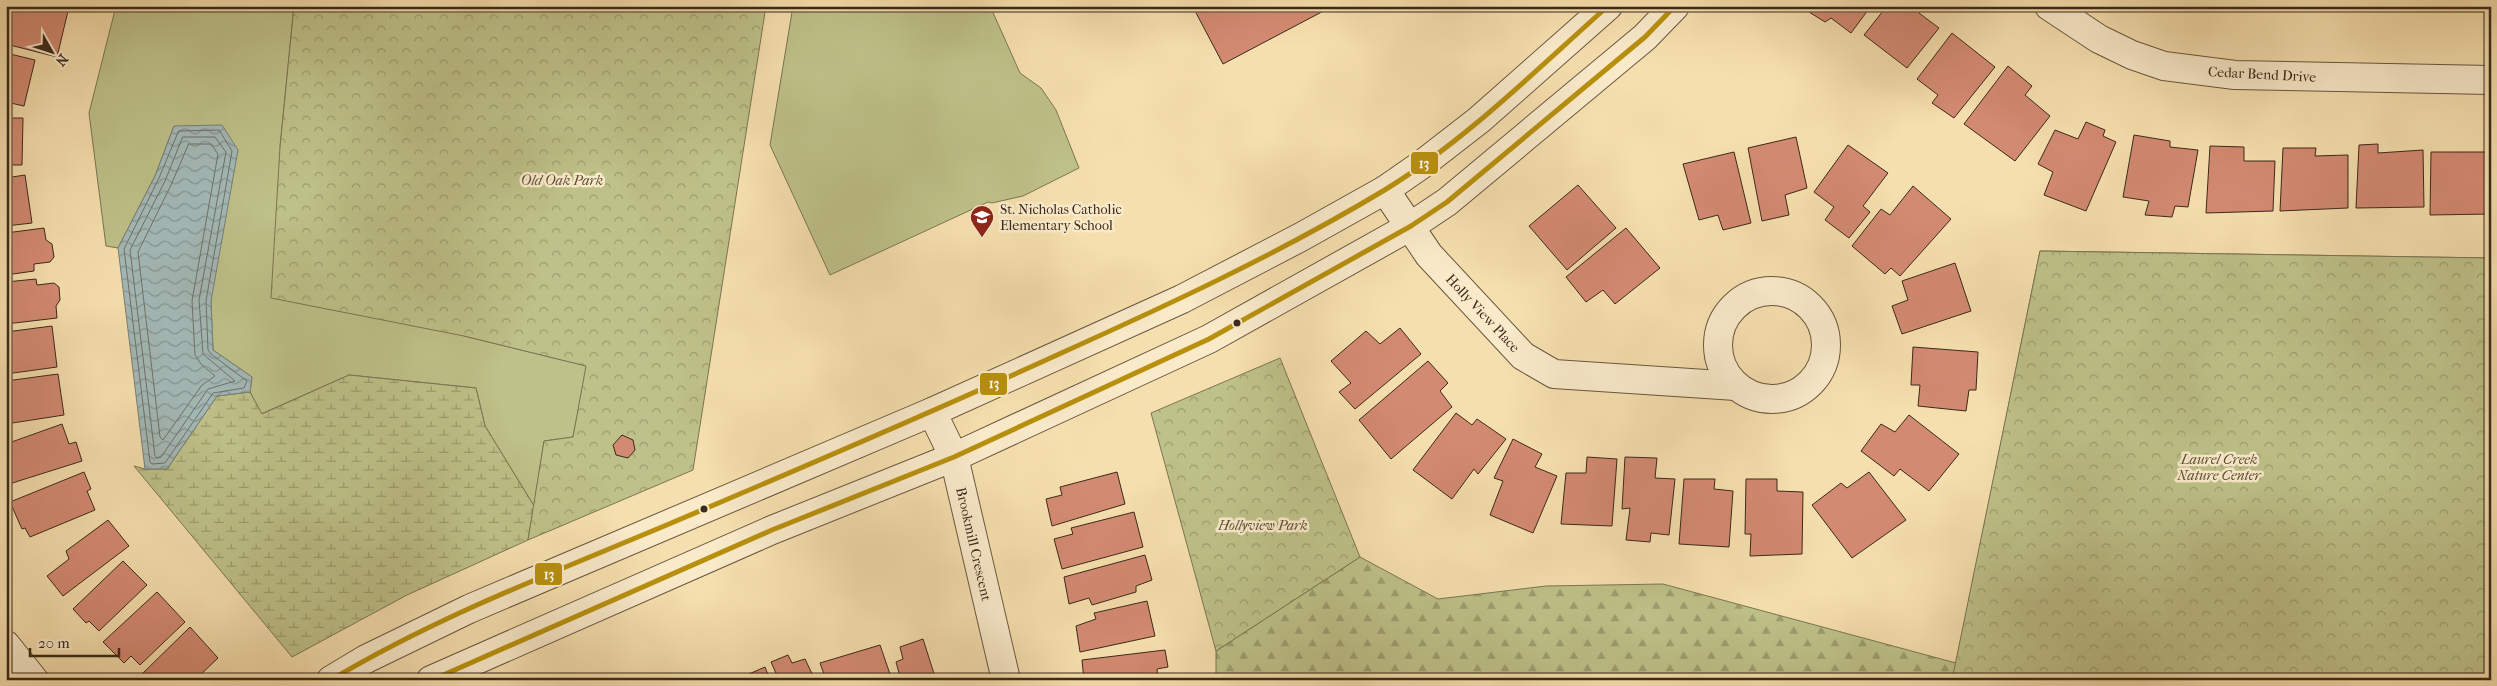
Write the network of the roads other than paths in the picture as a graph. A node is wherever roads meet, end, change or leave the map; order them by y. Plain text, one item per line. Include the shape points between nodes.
1 (1608, 6) edge
2 (1675, 6) edge
3 (2049, 6) edge
4 (2491, 80) edge
5 (1386, 190) junction
6 (1411, 226) junction
7 (1736, 386) dead end
8 (932, 412) junction
9 (954, 457) junction
10 (6, 645) edge
11 (34, 680) edge
12 (331, 680) edge
13 (431, 680) edge
14 (1006, 680) edge

1 - 5 street via 1479,120
2 - 6 street via 1645,37 1470,183
3 - 4 street, Cedar Bend Drive via 2099,39 2164,66 2235,75
5 - 6 street, Holly View Place
5 - 8 street via 1182,299
6 - 7 street, Holly View Place via 1429,255 1523,356 1554,374
6 - 9 street via 1209,339
8 - 9 street, Brookmill Crescent
8 - 12 street via 469,609 366,659
9 - 13 street via 762,534
9 - 14 street, Brookmill Crescent
10 - 11 street

